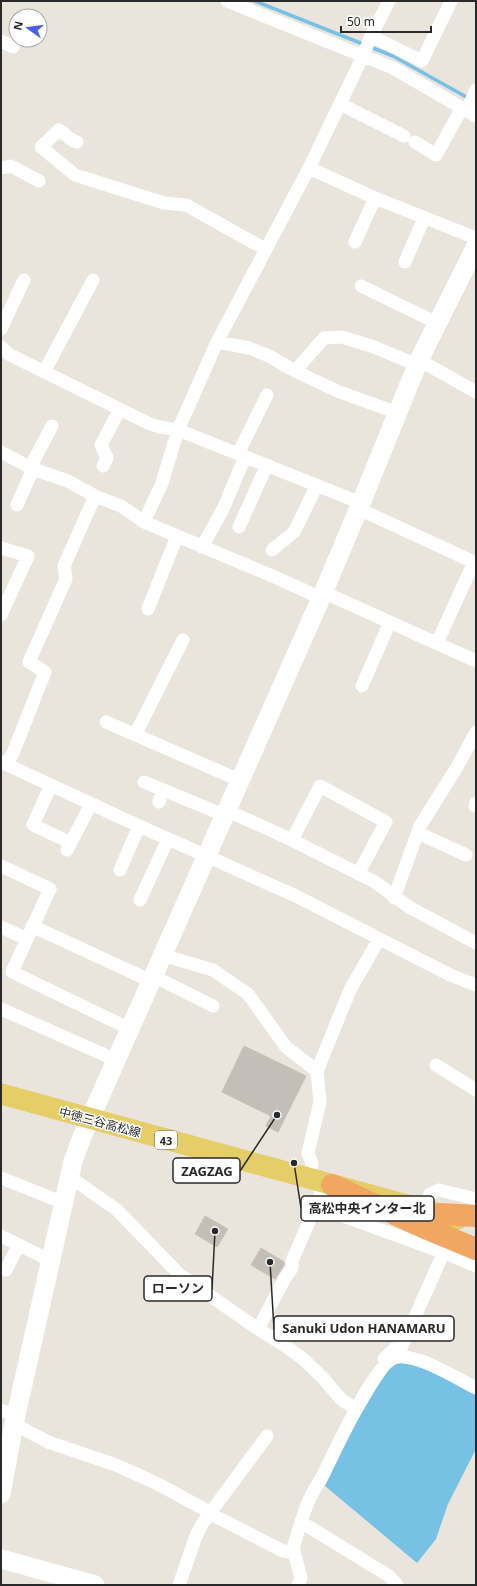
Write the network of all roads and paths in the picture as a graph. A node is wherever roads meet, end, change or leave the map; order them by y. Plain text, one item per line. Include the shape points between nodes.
1 (227, 1) edge
2 (389, 1) edge
3 (451, 1) edge
4 (367, 46) junction
5 (475, 91) edge
6 (340, 104) junction
7 (468, 110) edge
8 (76, 142) dead end
9 (1, 168) edge
10 (309, 168) junction
11 (39, 181) dead end
12 (375, 198) junction
13 (424, 218) junction
14 (476, 238) edge
15 (355, 242) dead end
16 (476, 246) edge
17 (265, 249) junction
18 (405, 262) dead end
19 (24, 280) dead end
20 (92, 280) dead end
21 (361, 286) dead end
22 (437, 323) junction
23 (1, 329) edge
24 (217, 342) junction
25 (1, 348) edge
26 (418, 362) junction
27 (295, 371) junction
28 (44, 372) junction
29 (476, 392) edge
30 (267, 395) dead end
31 (120, 409) junction
32 (398, 413) junction
33 (52, 426) dead end
34 (178, 430) junction
35 (1, 452) edge
36 (242, 455) junction
37 (267, 465) junction
38 (103, 466) dead end
39 (33, 469) junction
40 (317, 485) junction
41 (95, 496) junction
42 (17, 505) dead end
43 (360, 506) junction
44 (144, 522) junction
45 (239, 528) dead end
46 (177, 536) junction
47 (202, 547) junction
48 (1, 548) edge
49 (272, 550) dead end
50 (475, 562) edge
51 (322, 595) junction
52 (148, 609) dead end
53 (1, 615) edge
54 (390, 622) junction
55 (183, 640) dead end
56 (437, 643) junction
57 (474, 656) edge
58 (362, 686) dead end
59 (106, 722) dead end
60 (476, 732) edge
61 (135, 735) junction
62 (7, 760) edge
63 (239, 780) junction
64 (144, 782) dead end
65 (51, 785) junction
66 (476, 803) edge
67 (91, 804) junction
68 (476, 806) edge
69 (225, 812) junction
70 (139, 826) junction
71 (418, 833) junction
72 (168, 839) junction
73 (292, 840) junction
74 (207, 853) junction
75 (466, 855) dead end
76 (1, 866) edge
77 (120, 870) dead end
78 (358, 874) junction
79 (394, 898) junction
80 (140, 900) dead end
81 (32, 926) junction
82 (1, 927) edge
83 (27, 938) junction
84 (379, 939) junction
85 (476, 943) edge
86 (162, 955) junction
87 (152, 978) junction
88 (476, 985) edge
89 (213, 1006) dead end
90 (1, 1009) edge
91 (130, 1029) junction
92 (116, 1060) junction
93 (436, 1065) dead end
94 (317, 1071) junction
95 (476, 1090) edge
96 (1, 1094) edge
97 (89, 1119) junction
98 (70, 1177) junction
99 (1, 1178) edge
100 (320, 1182) junction
101 (475, 1202) edge
102 (64, 1203) junction
103 (325, 1207) junction
104 (433, 1212) junction
105 (476, 1224) edge
106 (1, 1236) edge
107 (18, 1246) junction
108 (476, 1249) edge
109 (445, 1250) junction
110 (51, 1261) junction
111 (476, 1266) edge
112 (6, 1270) dead end
113 (258, 1329) junction
114 (476, 1388) edge
115 (366, 1392) junction
116 (356, 1409) junction
117 (11, 1417) edge
118 (268, 1436) dead end
119 (1, 1494) edge
120 (209, 1513) junction
121 (302, 1522) junction
122 (292, 1548) junction
123 (1, 1559) edge
124 (96, 1585) edge
125 (179, 1585) edge
126 (298, 1585) edge
127 (397, 1585) edge

1 - 4 street
2 - 4 street
3 - 4 street via 422,61
4 - 6 street
4 - 7 street via 393,68
5 - 7 street
6 - 7 street via 409,139 436,156
6 - 10 street
8 - 17 street via 59,130 41,147 75,175 164,203 186,205
9 - 11 street via 11,166
10 - 12 street
10 - 17 street
12 - 13 street
12 - 15 street
13 - 14 street
13 - 18 street
16 - 22 street
17 - 24 street
19 - 23 street
20 - 28 street
21 - 22 street
22 - 26 street
24 - 27 street via 250,348
24 - 34 street
25 - 28 street
26 - 27 street via 342,337 324,338
26 - 29 street
26 - 32 street
27 - 32 street via 337,391
28 - 31 street
30 - 36 street
31 - 34 street via 159,427
31 - 38 street via 101,445 107,458
32 - 43 street
33 - 39 street via 34,460
34 - 36 street
34 - 44 street via 162,483
35 - 39 street
36 - 37 street
36 - 47 street via 223,509
37 - 40 street
37 - 45 street
39 - 41 street via 68,482
39 - 42 street
40 - 43 street
40 - 49 street via 294,532
41 - 44 street via 121,506
41 - 62 street via 64,566 66,579 29,662 45,672
43 - 50 street
43 - 51 street
44 - 46 street
46 - 47 street
46 - 52 street
47 - 51 street
48 - 53 street via 28,556
50 - 56 street
51 - 54 street
51 - 63 street
54 - 56 street
54 - 58 street
55 - 61 street
56 - 57 street
59 - 61 street
60 - 71 street
61 - 63 street
62 - 65 street
63 - 69 street
64 - 69 street via 161,796
65 - 67 street
65 - 67 street via 32,825 69,847
66 - 68 street
67 - 70 street
69 - 73 street
69 - 74 street
70 - 72 street
70 - 77 street
71 - 75 street
71 - 79 street
72 - 74 street
72 - 80 street
73 - 78 street
73 - 78 street via 320,786 386,822
74 - 84 street
74 - 86 street
76 - 81 street via 50,889
78 - 79 street via 375,882
79 - 85 street
81 - 83 street
81 - 87 street
82 - 83 street
83 - 91 street via 12,972
84 - 88 street via 450,975
84 - 94 street via 350,990
86 - 87 street
86 - 94 street via 213,970 248,994 286,1047
87 - 89 street
87 - 91 street
90 - 92 street
91 - 92 street
92 - 97 street
93 - 95 street
94 - 100 street via 320,1102 308,1153
96 - 97 main road, 中徳三谷高松線 / 43
97 - 98 street via 73,1161
97 - 100 main road, 中徳三谷高松線 / 43
98 - 102 street
98 - 113 street via 117,1210 179,1274
99 - 102 street
100 - 103 street via 321,1199
100 - 104 main road, 中徳三谷高松線 / 43
100 - 108 highway
101 - 104 highway
102 - 110 street
103 - 109 street via 339,1215
103 - 113 street via 311,1217 292,1261 292,1268
104 - 105 main road, 中徳三谷高松線 / 43
106 - 107 street
107 - 110 street
107 - 112 street
109 - 111 street
109 - 115 street via 402,1346 394,1349 378,1366
110 - 117 street
113 - 116 street via 302,1358 342,1400
114 - 115 street via 407,1356 395,1357 387,1363
115 - 116 street
116 - 121 street via 338,1440 321,1479 316,1484
117 - 119 street
117 - 120 street via 48,1442 130,1471 204,1508
118 - 120 street
120 - 122 street via 283,1551 290,1552
120 - 125 street via 196,1536
121 - 122 street
121 - 127 street via 389,1576
122 - 126 street via 301,1578
123 - 124 street

